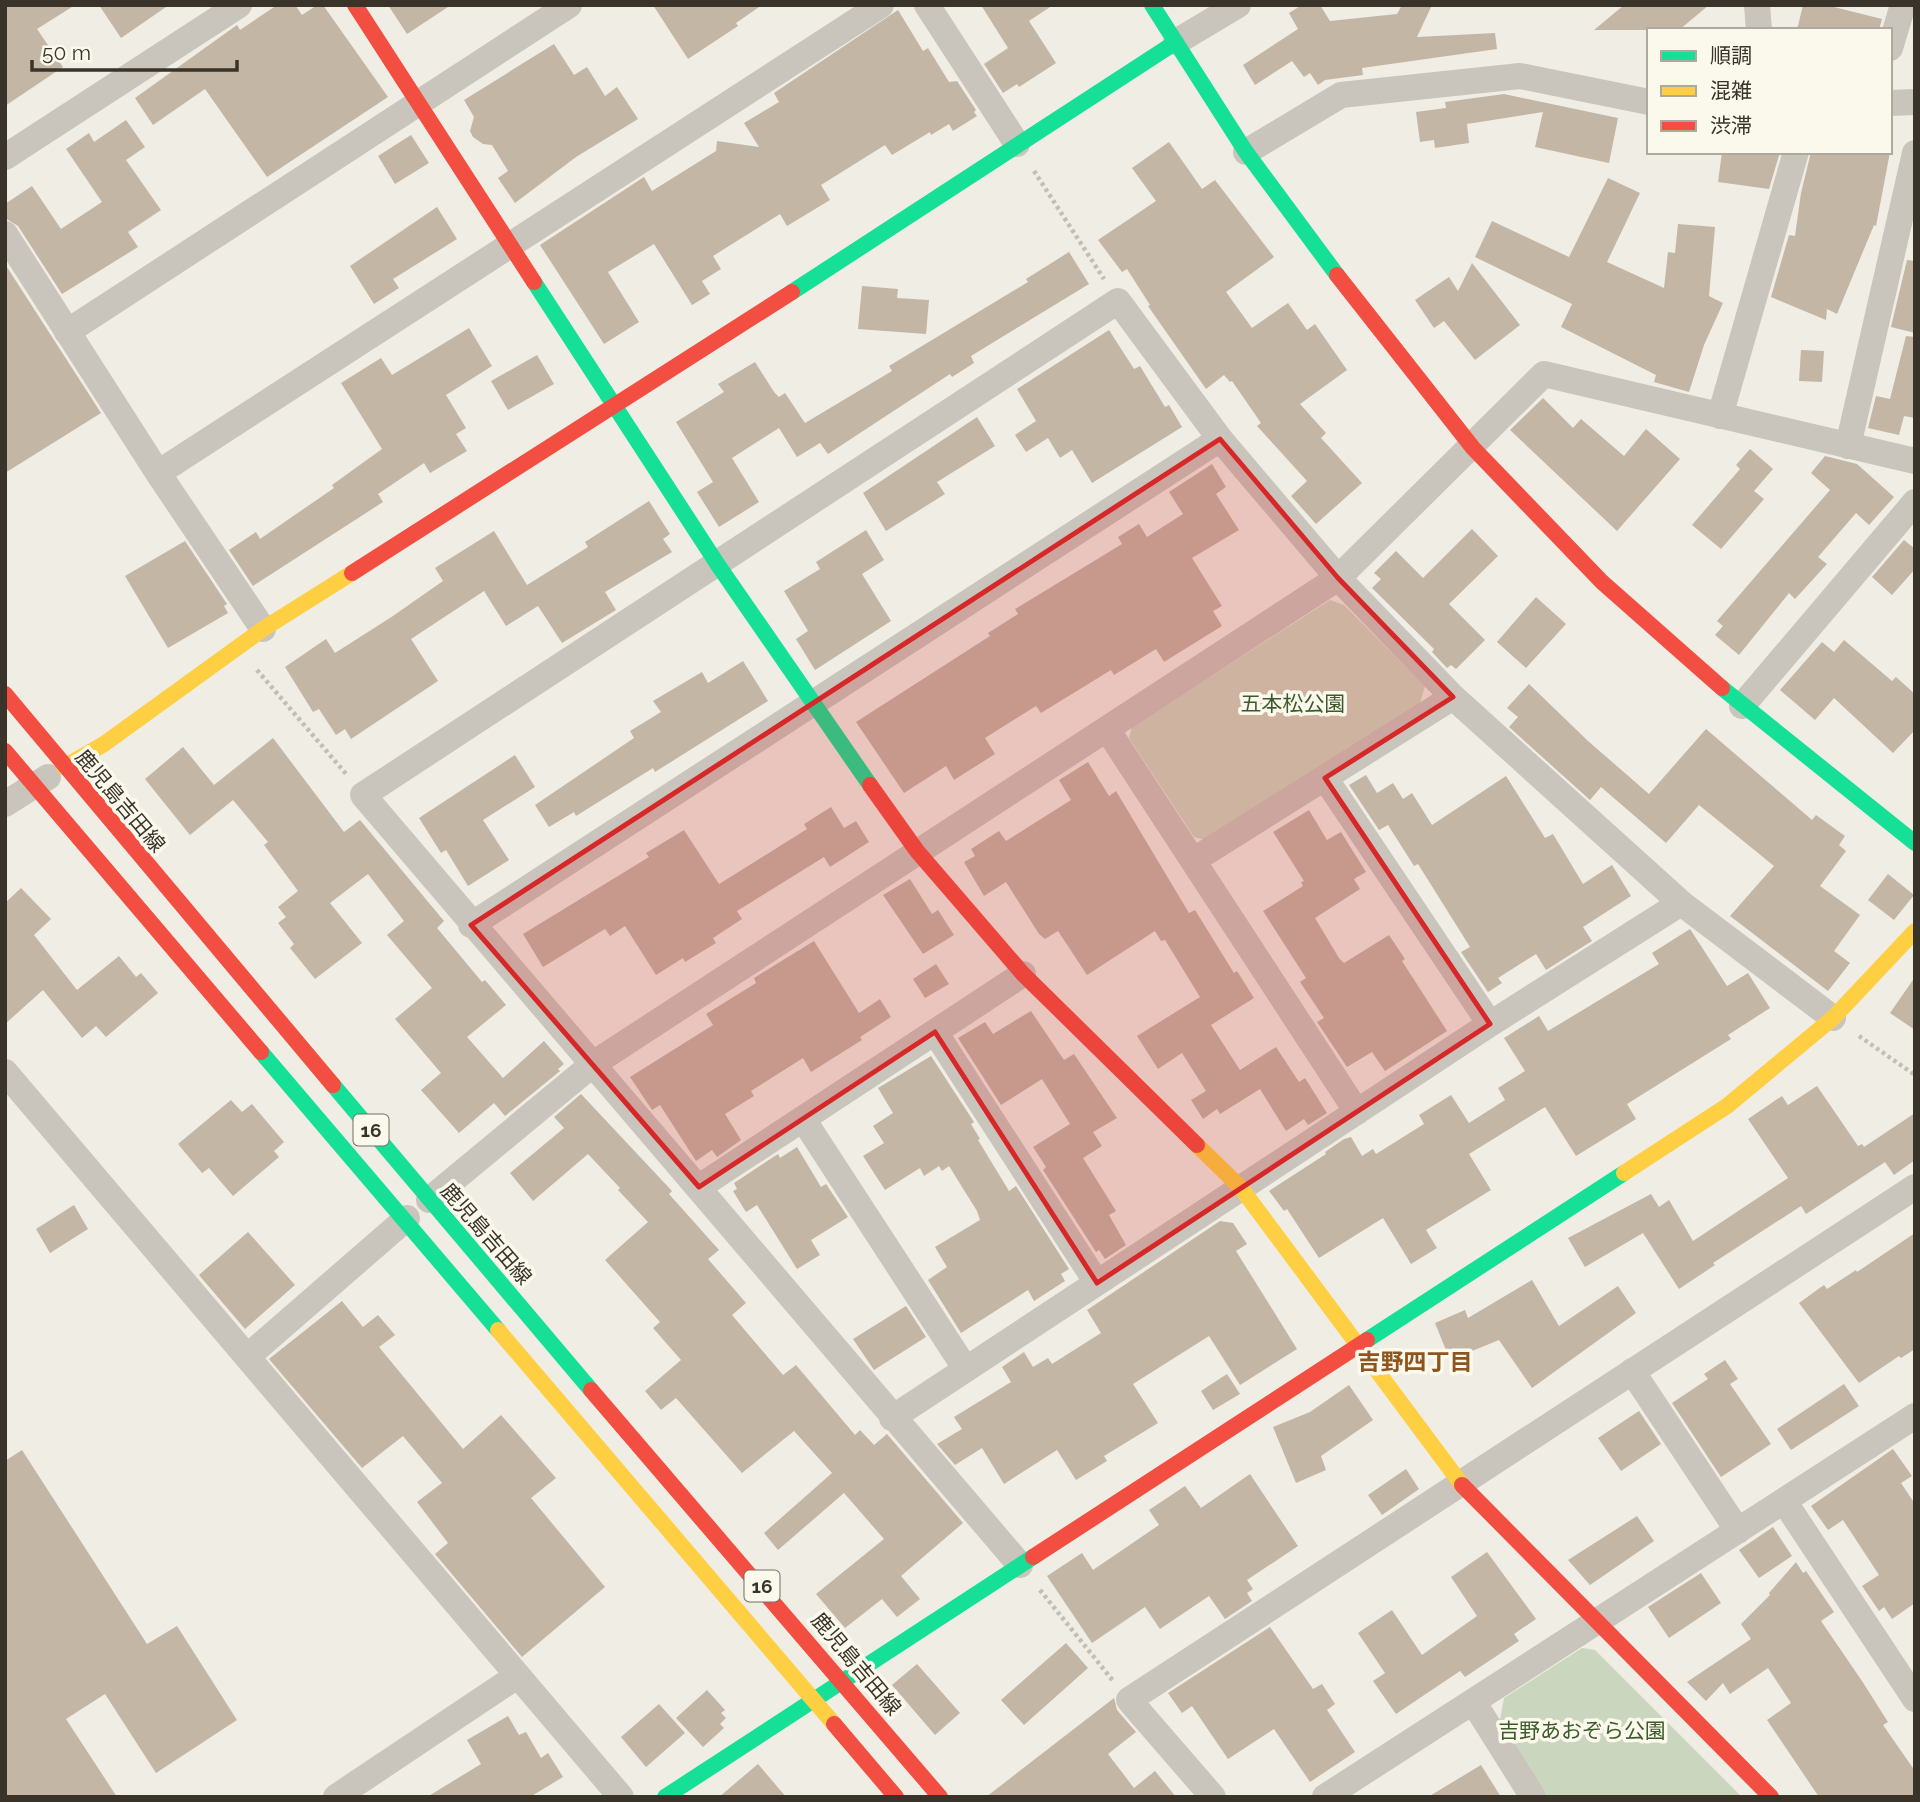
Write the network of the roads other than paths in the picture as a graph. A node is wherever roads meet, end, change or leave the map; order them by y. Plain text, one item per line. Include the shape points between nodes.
1 (239, 5) edge
2 (355, 5) edge
3 (569, 5) edge
4 (881, 5) edge
5 (928, 5) edge
6 (1152, 5) edge
7 (1238, 5) edge
8 (1757, 5) edge
9 (1903, 5) edge
10 (1759, 28) edge
11 (1892, 41) edge
12 (1176, 42) junction
13 (1647, 102) edge
14 (1915, 102) edge
15 (1892, 103) edge
16 (419, 104) junction
17 (1017, 144) junction
18 (1246, 152) junction
19 (1915, 153) edge
20 (1795, 154) edge
21 (5, 157) edge
22 (5, 234) edge
23 (511, 244) junction
24 (67, 332) junction
25 (615, 407) junction
26 (1720, 416) junction
27 (1220, 439) junction
28 (1849, 446) junction
29 (1473, 448) junction
30 (1915, 461) edge
31 (158, 472) junction
32 (1915, 502) edge
33 (718, 565) junction
34 (1338, 578) junction
35 (263, 629) junction
36 (5, 694) edge
37 (1453, 697) junction
38 (812, 705) junction
39 (1742, 706) junction
40 (1107, 729) junction
41 (5, 751) edge
42 (64, 767) junction
43 (1325, 778) junction
44 (33, 786) junction
45 (5, 803) edge
46 (1915, 843) edge
47 (917, 851) junction
48 (1194, 860) junction
49 (1681, 903) junction
50 (471, 925) junction
51 (1915, 931) edge
52 (1023, 974) junction
53 (1833, 1018) junction
54 (1490, 1024) junction
55 (935, 1032) junction
56 (593, 1063) junction
57 (5, 1072) edge
58 (1357, 1112) junction
59 (803, 1119) junction
60 (699, 1187) junction
61 (1915, 1187) edge
62 (1241, 1188) junction
63 (429, 1200) junction
64 (407, 1218) junction
65 (1097, 1283) junction
66 (1356, 1346) junction
67 (247, 1357) junction
68 (965, 1368) junction
69 (1632, 1371) junction
70 (892, 1418) junction
71 (1912, 1424) edge
72 (1460, 1483) junction
73 (1784, 1501) junction
74 (1738, 1531) junction
75 (1020, 1565) junction
76 (1597, 1623) junction
77 (517, 1676) junction
78 (844, 1681) junction
79 (1915, 1699) edge
80 (815, 1700) junction
81 (1474, 1703) junction
82 (336, 1797) edge
83 (621, 1797) edge
84 (665, 1797) edge
85 (897, 1797) edge
86 (940, 1797) edge
87 (1213, 1797) edge
88 (1325, 1797) edge
89 (1533, 1797) edge
90 (1771, 1797) edge

1 - 21 street
2 - 16 street
3 - 16 street
4 - 23 street
5 - 17 street
6 - 12 street
7 - 12 street
8 - 10 street
9 - 11 street
12 - 17 street
12 - 18 street
13 - 18 street via 1520,76 1341,95
14 - 15 street
16 - 23 street
16 - 24 street
17 - 25 street
18 - 29 street
19 - 28 street
20 - 26 street
22 - 24 street
23 - 25 street
23 - 31 street
24 - 31 street
25 - 33 street
25 - 35 street
26 - 28 street
26 - 29 street via 1544,374
27 - 33 street via 1118,301
27 - 34 street
27 - 38 street
28 - 30 street
29 - 34 street
29 - 39 street via 1602,582
31 - 35 street
32 - 39 street
33 - 38 street
33 - 50 street via 363,795
34 - 37 street
34 - 40 street
35 - 42 street via 104,744
36 - 42 street, 鹿児島吉田線 / 16
37 - 43 street
37 - 49 street
38 - 47 street
38 - 50 street
39 - 46 street
40 - 47 street
40 - 48 street
41 - 44 street, 16
42 - 44 street
42 - 63 street, 鹿児島吉田線 / 16
43 - 48 street
43 - 54 street
44 - 45 street
44 - 64 street, 16
47 - 52 street
47 - 56 street
48 - 58 street
49 - 53 street
49 - 54 street
50 - 56 street
51 - 53 street
52 - 55 street
52 - 62 street
53 - 66 street via 1727,1106 1664,1150
54 - 58 street
55 - 59 street
55 - 65 street
56 - 60 street
56 - 63 street
57 - 67 street
58 - 62 street
59 - 60 street
59 - 68 street
60 - 70 street
61 - 69 street
62 - 65 street
62 - 66 street
63 - 78 street, 鹿児島吉田線 / 16
64 - 67 street
64 - 80 street, 16
65 - 68 street
66 - 72 street
66 - 75 street
67 - 77 street
68 - 70 street
69 - 72 street
69 - 74 street
70 - 75 street
71 - 73 street
72 - 76 street
72 - 87 street via 1129,1700
73 - 74 street
73 - 79 street
74 - 76 street
75 - 78 street
76 - 81 street
76 - 90 street
77 - 82 street
77 - 83 street
78 - 80 street
78 - 86 street, 鹿児島吉田線 / 16
80 - 84 street
80 - 85 street, 16
81 - 88 street
81 - 89 street

